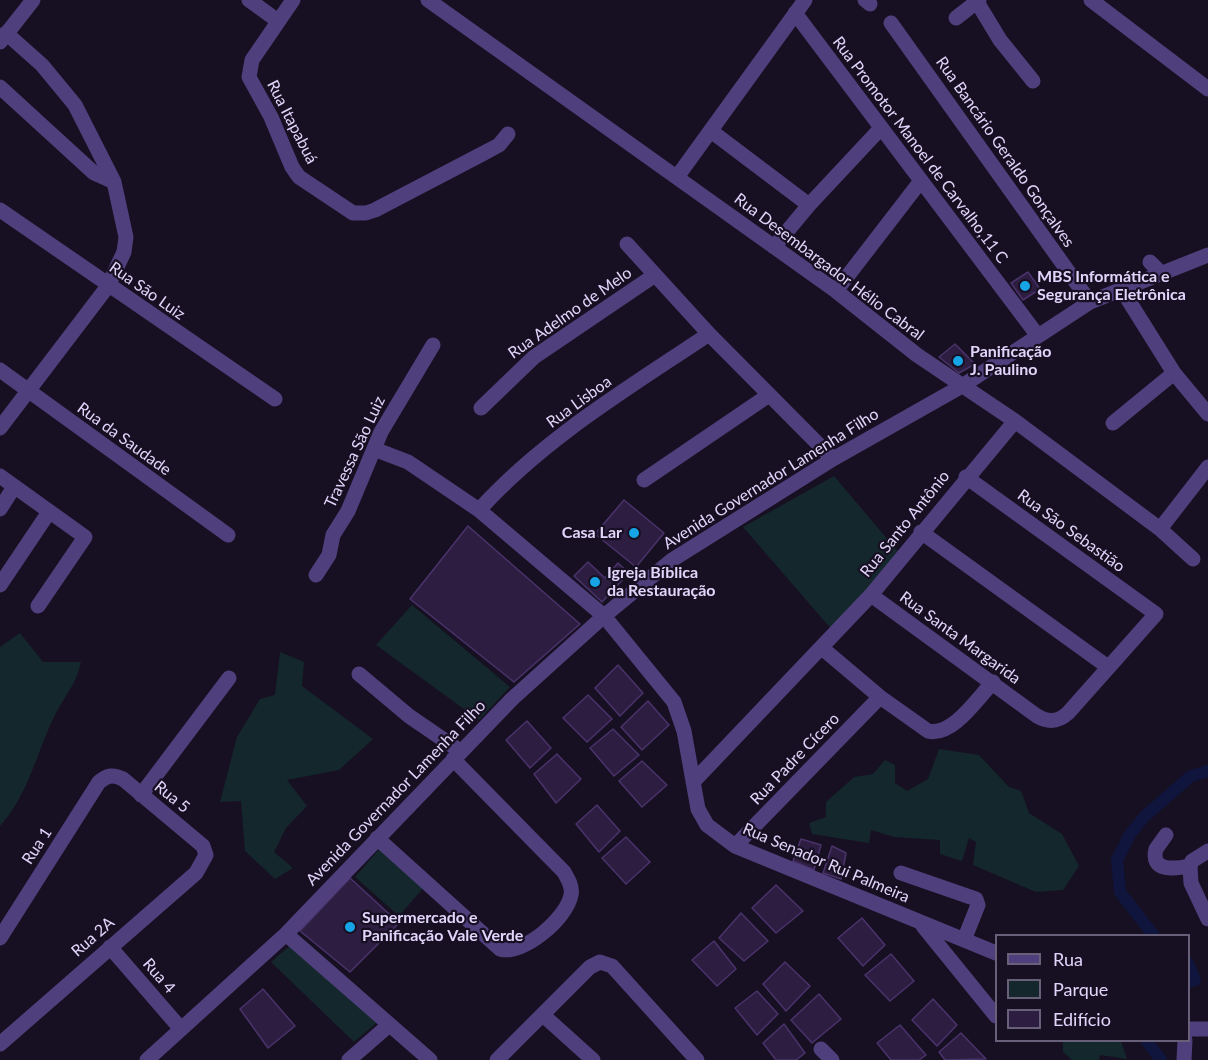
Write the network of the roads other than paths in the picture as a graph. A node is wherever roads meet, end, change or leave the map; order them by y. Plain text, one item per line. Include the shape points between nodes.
1 (33, 0) edge
2 (249, 0) edge
3 (293, 0) edge
4 (805, 0) edge
5 (978, 1) edge
6 (438, 3) edge
7 (1100, 3) edge
8 (795, 13) junction
9 (956, 18) dead end
10 (278, 21) junction
11 (891, 22) dead end
12 (3, 37) edge
13 (1033, 81) dead end
14 (0, 87) edge
15 (1208, 89) edge
16 (881, 128) junction
17 (711, 131) junction
18 (508, 134) dead end
19 (677, 177) junction
20 (114, 182) junction
21 (920, 182) junction
22 (809, 205) junction
23 (0, 210) edge
24 (627, 244) dead end
25 (774, 247) junction
26 (1208, 255) edge
27 (1150, 262) dead end
28 (1162, 274) junction
29 (655, 275) junction
30 (108, 286) junction
31 (1122, 290) junction
32 (836, 291) junction
33 (1090, 302) junction
34 (710, 334) junction
35 (1038, 336) junction
36 (432, 345) dead end
37 (0, 370) edge
38 (1174, 373) junction
39 (962, 386) junction
40 (28, 392) junction
41 (769, 395) junction
42 (275, 399) dead end
43 (481, 408) dead end
44 (1208, 414) edge
45 (1015, 421) junction
46 (1113, 423) dead end
47 (0, 428) edge
48 (374, 449) junction
49 (833, 459) junction
50 (1208, 467) edge
51 (0, 476) edge
52 (966, 477) junction
53 (644, 480) dead end
54 (14, 487) junction
55 (0, 508) edge
56 (479, 510) junction
57 (49, 512) junction
58 (1160, 528) junction
59 (921, 532) junction
60 (228, 535) dead end
61 (1193, 559) dead end
62 (316, 575) dead end
63 (0, 585) edge
64 (871, 595) junction
65 (38, 606) dead end
66 (1156, 614) joint
67 (604, 616) junction
68 (822, 648) junction
69 (1108, 667) junction
70 (359, 674) dead end
71 (229, 678) dead end
72 (993, 682) junction
73 (880, 697) junction
74 (456, 755) junction
75 (107, 776) joint
76 (693, 782) junction
77 (141, 795) junction
78 (1166, 836) dead end
79 (377, 838) junction
80 (735, 846) junction
81 (1208, 851) edge
82 (206, 855) joint
83 (1190, 866) junction
84 (901, 873) dead end
85 (845, 890) junction
86 (832, 900) dead end
87 (1208, 919) edge
88 (921, 924) junction
89 (286, 933) junction
90 (0, 938) edge
91 (964, 940) junction
92 (110, 946) junction
93 (995, 953) edge
94 (543, 1015) junction
95 (995, 1015) edge
96 (389, 1025) junction
97 (181, 1029) junction
98 (1190, 1029) edge
99 (1208, 1029) edge
100 (1, 1042) edge
101 (1185, 1042) edge
102 (821, 1048) dead end
103 (147, 1060) edge
104 (349, 1060) edge
105 (430, 1060) edge
106 (497, 1060) edge
107 (593, 1060) edge
108 (697, 1060) edge
109 (832, 1060) edge
110 (1184, 1060) edge

1 - 12 street
2 - 10 street
3 - 10 street, Rua Itapabuá
4 - 8 street
5 - 9 street
5 - 13 street via 1000,40
6 - 19 street, Rua Desembargador Hélio Cabral
7 - 15 street
8 - 16 street, Rua Promotor Manoel de Carvalho,11 C
8 - 17 street
10 - 18 street, Rua Itapabuá via 252,60 249,77 299,177 353,213 375,210 440,178 499,145
11 - 33 street, Rua Bancário Geraldo Gonçalves
12 - 20 street via 68,94
14 - 20 street via 94,173
16 - 21 street, Rua Promotor Manoel de Carvalho,11 C
16 - 22 street
17 - 19 street
17 - 22 street
19 - 25 street, Rua Desembargador Hélio Cabral
20 - 30 street via 126,237 124,252
21 - 32 street
21 - 35 street, Rua Promotor Manoel de Carvalho,11 C
22 - 25 street
23 - 30 street, Rua São Luiz
24 - 29 street
25 - 32 street, Rua Desembargador Hélio Cabral
26 - 28 street, Avenida Governador Lamenha Filho
27 - 28 street
28 - 31 street, Avenida Governador Lamenha Filho
29 - 34 street
29 - 43 street, Rua Adelmo de Melo via 534,357
30 - 40 street
30 - 42 street, Rua São Luiz
31 - 33 street, Avenida Governador Lamenha Filho
31 - 38 street
32 - 39 street, Rua Desembargador Hélio Cabral
33 - 35 street, Avenida Governador Lamenha Filho
34 - 41 street
34 - 56 street, Rua Lisboa via 579,423 500,487
35 - 39 street, Avenida Governador Lamenha Filho
36 - 48 street, Travessa São Luiz
37 - 40 street, Rua da Saudade
38 - 44 street
38 - 46 street
39 - 45 street, Rua Desembargador Hélio Cabral
39 - 49 street, Avenida Governador Lamenha Filho
40 - 47 street
40 - 60 street, Rua da Saudade
41 - 49 street
41 - 53 street
45 - 52 street, Rua Santo Antônio
45 - 58 street, Rua Desembargador Hélio Cabral
48 - 56 street, Rua Senador Rui Palmeira via 417,467
48 - 62 street, Travessa São Luiz via 348,511 333,535 329,555
49 - 67 street, Avenida Governador Lamenha Filho via 672,560
50 - 58 street
51 - 54 street
52 - 59 street, Rua Santo Antônio
52 - 66 street, Rua São Sebastião
54 - 55 street
54 - 57 street
56 - 67 street, Rua Senador Rui Palmeira
57 - 63 street
57 - 65 street via 85,537
58 - 61 street, Rua Desembargador Hélio Cabral
59 - 64 street, Rua Santo Antônio
59 - 69 street
64 - 68 street, Rua Santo Antônio
64 - 72 street, Rua Santa Margarida
66 - 69 street, Rua Santa Margarida
67 - 74 street, Avenida Governador Lamenha Filho
67 - 76 street, Rua Senador Rui Palmeira via 674,702 681,717
68 - 73 street
68 - 76 street, Rua Santo Antônio
69 - 72 street, Rua Santa Margarida via 1056,721 1043,720
70 - 74 street
71 - 77 street
72 - 73 street via 947,729 934,732
73 - 80 street, Rua Padre Cícero
74 - 79 street, Avenida Governador Lamenha Filho
74 - 79 street via 569,882 571,895 567,905 531,943 509,952 500,950
75 - 77 street, Rua 5 via 115,775
75 - 90 street, Rua 1 via 99,782
76 - 80 street, Rua Senador Rui Palmeira via 694,812
77 - 82 street, Rua 5 via 203,846
78 - 83 street via 1156,849 1156,861 1169,869
79 - 89 street, Avenida Governador Lamenha Filho
80 - 85 street, Rua Senador Rui Palmeira
81 - 83 street via 1196,857
82 - 92 street, Rua 2A via 196,873
83 - 87 street via 1191,883
84 - 91 street via 974,896 978,905
85 - 86 street
85 - 88 street, Rua Senador Rui Palmeira
88 - 91 street, Rua Senador Rui Palmeira
88 - 95 street, Rua Senador Rui Palmeira
89 - 96 street
89 - 97 street, Avenida Governador Lamenha Filho
91 - 93 street, Rua Senador Rui Palmeira
92 - 97 street, Rua 4
92 - 100 street, Rua 2A
94 - 106 street
94 - 107 street
94 - 108 street via 590,967 600,962 612,966 625,978
96 - 104 street
96 - 105 street
97 - 103 street, Avenida Governador Lamenha Filho
98 - 99 street
101 - 110 street
102 - 109 street

